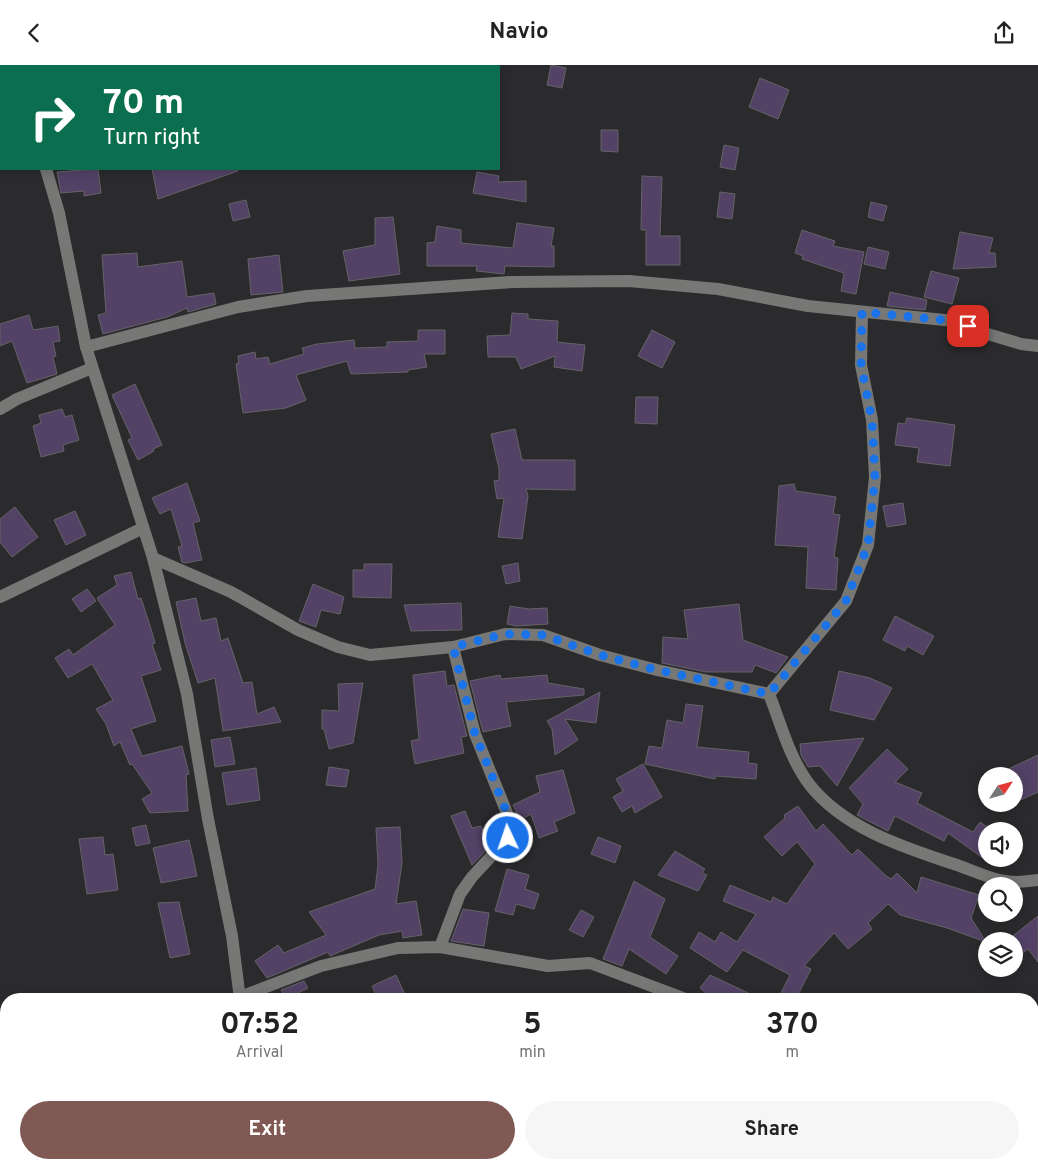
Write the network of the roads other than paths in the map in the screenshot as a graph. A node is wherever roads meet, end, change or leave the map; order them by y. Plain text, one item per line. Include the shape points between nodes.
1 (46, 170) edge
2 (862, 312) junction
3 (1038, 345) edge
4 (86, 347) junction
5 (92, 368) junction
6 (0, 409) edge
7 (143, 528) junction
8 (153, 558) junction
9 (0, 597) edge
10 (453, 647) junction
11 (769, 694) junction
12 (1038, 880) edge
13 (440, 947) junction
14 (239, 993) edge
15 (252, 993) edge
16 (670, 993) edge

1 - 4 street via 59,213
2 - 3 street via 954,321 981,332
2 - 4 street via 808,306 718,289 629,281 512,282 298,297 238,307
2 - 11 street via 861,365 872,420 875,477 868,545 846,601
4 - 5 street
5 - 6 street
5 - 7 street
7 - 8 street
7 - 9 street
8 - 10 street via 230,592 298,630 338,647 370,655
8 - 14 street via 187,694 232,936
10 - 11 street via 505,634 543,635 657,670
10 - 13 street via 475,734 511,823 508,838 460,893
11 - 12 street via 794,760 810,785 834,809 865,829 928,855 1000,880
13 - 15 street via 398,949 321,965
13 - 16 street via 548,965 590,963

